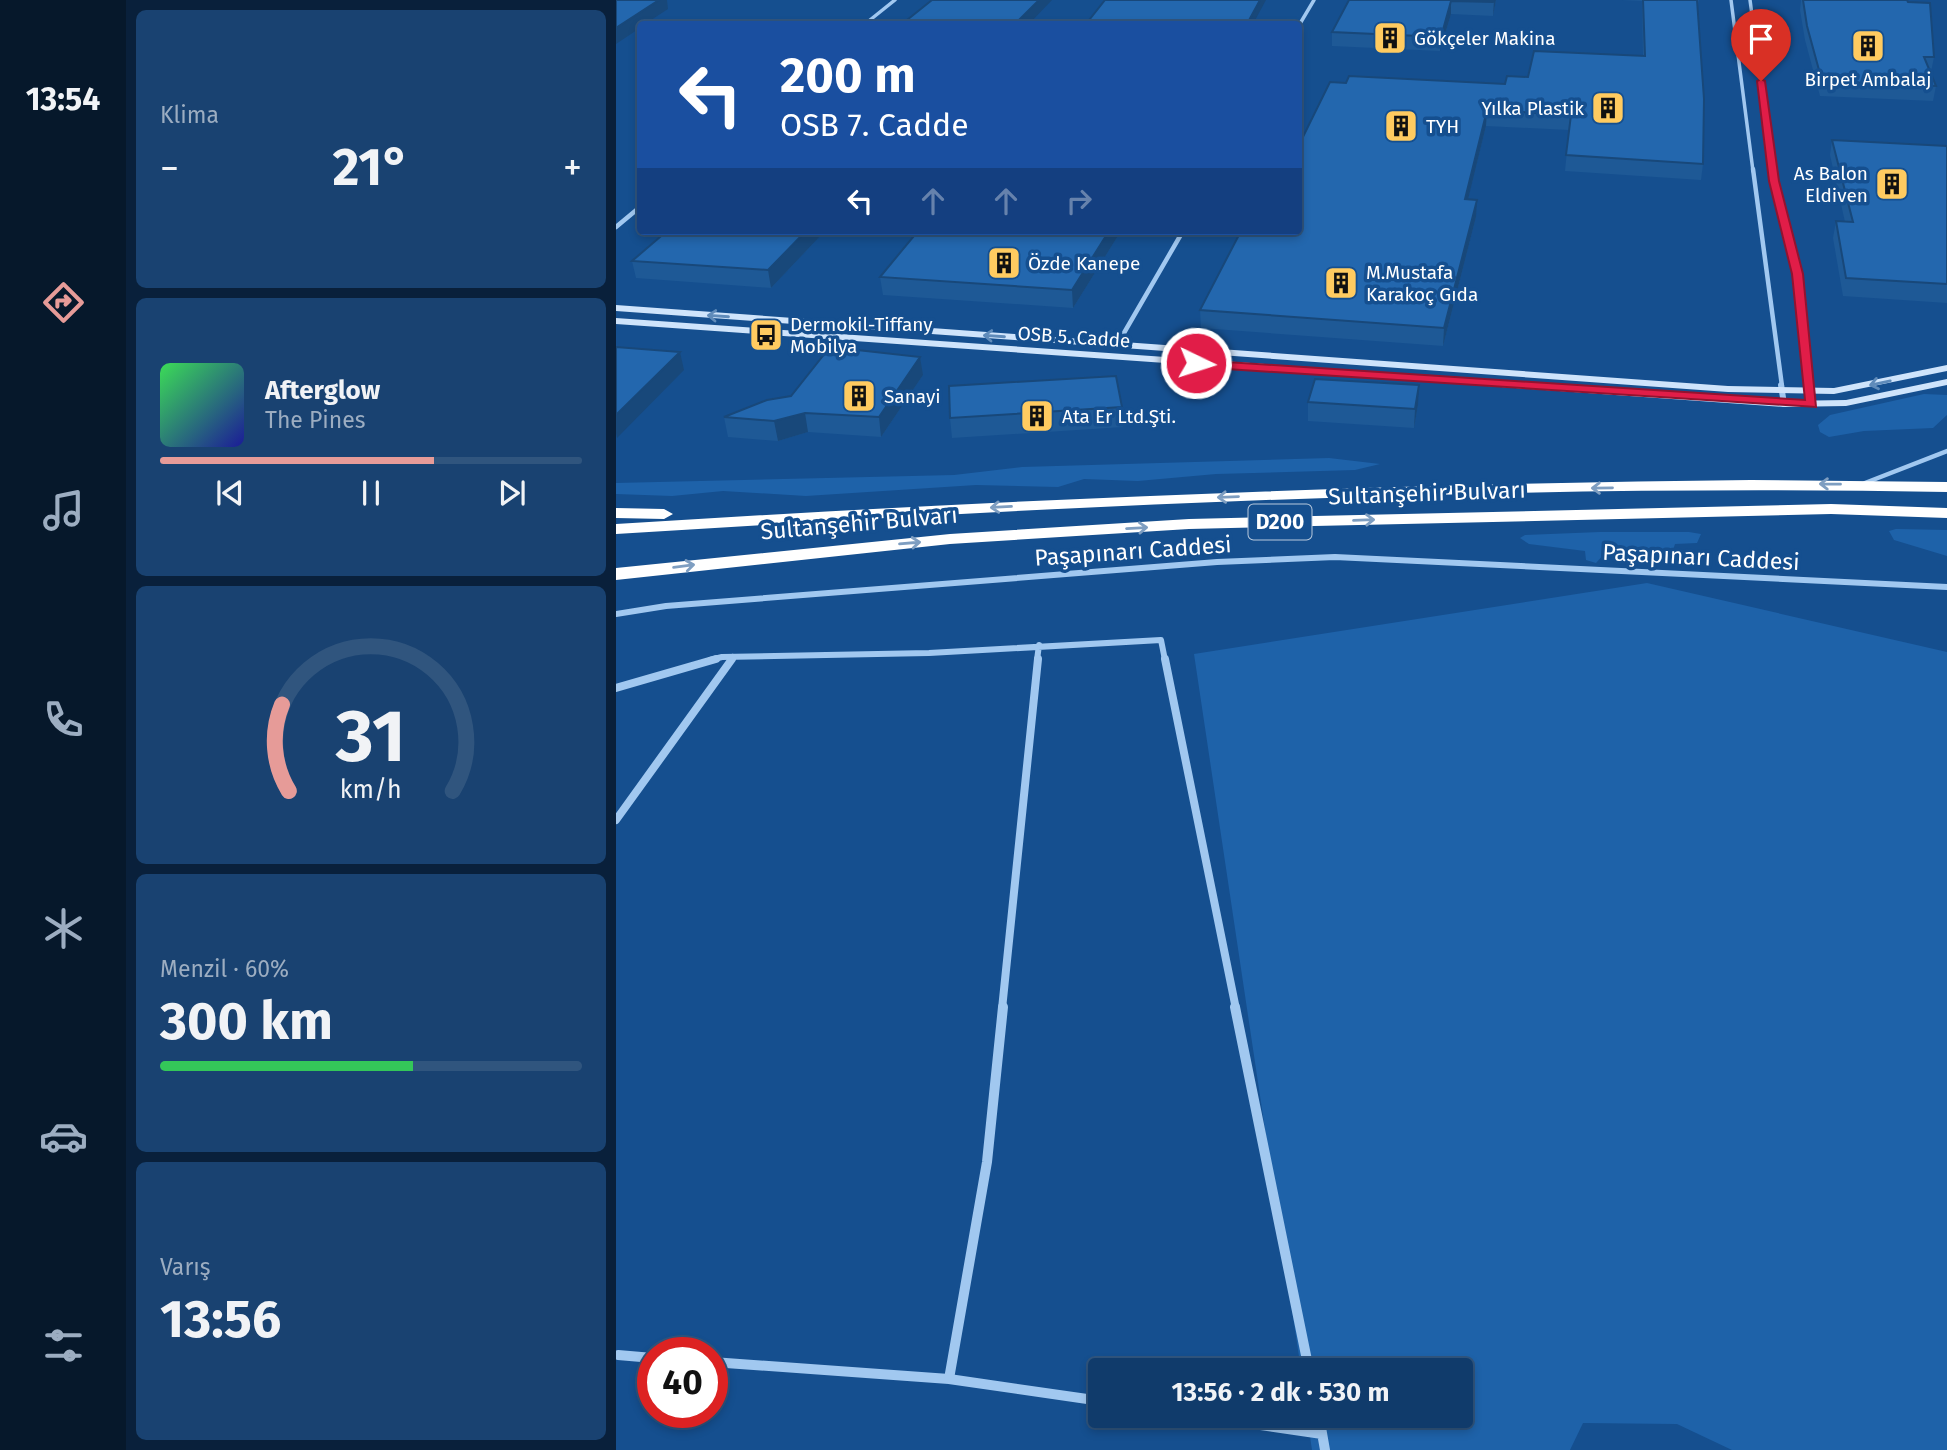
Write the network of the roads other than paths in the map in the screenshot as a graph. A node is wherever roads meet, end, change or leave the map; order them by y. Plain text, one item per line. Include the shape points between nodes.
1 (895, 0) edge
2 (1314, 0) edge
3 (1731, 0) edge
4 (1750, 0) edge
5 (869, 21) edge
6 (1302, 21) edge
7 (637, 210) edge
8 (616, 228) edge
9 (1181, 235) edge
10 (616, 308) edge
11 (616, 321) edge
12 (1118, 345) junction
13 (1947, 368) edge
14 (1947, 382) edge
15 (1781, 391) junction
16 (1808, 391) junction
17 (1784, 404) junction
18 (1812, 404) junction
19 (1947, 451) edge
20 (1859, 485) junction
21 (1947, 487) edge
22 (616, 513) edge
23 (1947, 513) edge
24 (841, 514) junction
25 (616, 529) edge
26 (616, 574) edge
27 (1947, 587) edge
28 (616, 614) edge
29 (1039, 645) junction
30 (733, 657) junction
31 (616, 688) edge
32 (616, 820) edge
33 (618, 1355) dead end
34 (637, 1357) edge
35 (1307, 1358) edge
36 (728, 1363) edge
37 (949, 1380) junction
38 (1088, 1399) edge
39 (1281, 1428) edge
40 (1321, 1428) edge
41 (1322, 1434) junction
42 (1325, 1450) edge

1 - 5 street
2 - 6 street
3 - 15 street
4 - 16 street via 1774,181 1797,274
7 - 8 street
9 - 12 street
12 -> 10 street
11 - 17 street, OSB 5. Cadde
12 - 15 street
13 -> 16 street via 1849,389
14 - 18 street, OSB 5. Cadde
15 - 16 street
15 - 17 street
16 - 18 street
17 - 18 street, OSB 5. Cadde
19 - 20 lane
20 - 21 highway, Sultanşehir Bulvarı / D200
20 -> 24 highway, Sultanşehir Bulvarı / D200 via 1185,498
22 - 24 highway
26 -> 23 highway, Sultanşehir Bulvarı / D200 via 950,539 1189,524 1817,510
24 - 25 highway, Sultanşehir Bulvarı / D200
27 - 28 street, Paşapınarı Caddesi via 1335,557 680,604
29 - 30 street via 929,653
29 - 35 street via 1161,640
29 - 37 street via 987,1162
30 - 31 street via 710,659
30 - 32 street
33 - 34 street
36 - 37 street
37 - 38 street
39 - 41 street
40 - 41 street
41 - 42 street

